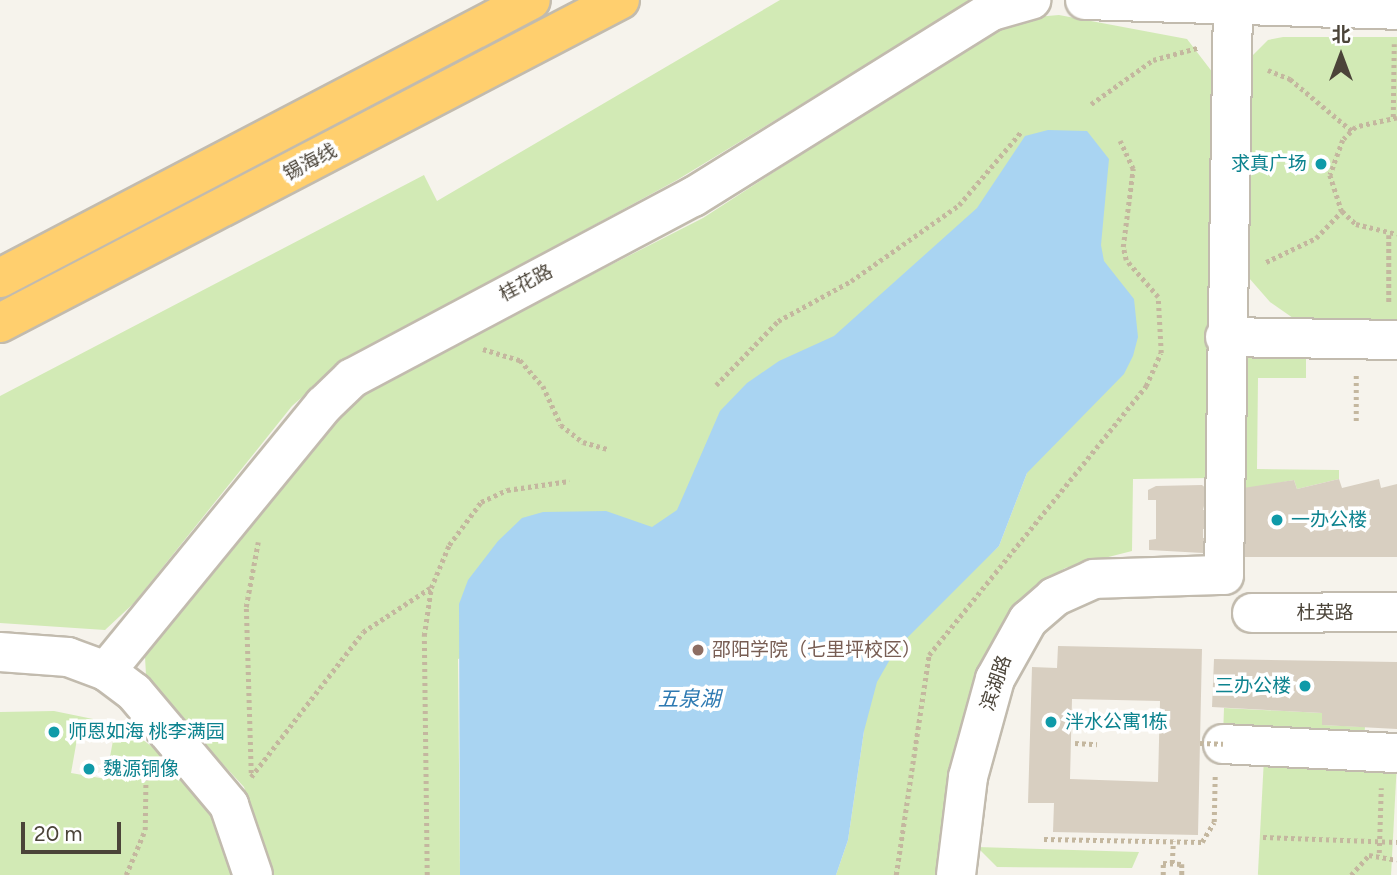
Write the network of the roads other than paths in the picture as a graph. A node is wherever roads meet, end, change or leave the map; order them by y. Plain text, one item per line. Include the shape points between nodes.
1 (531, 0) edge
2 (620, 0) edge
3 (1031, 0) edge
4 (1085, 0) edge
5 (1233, 5) junction
6 (1395, 10) edge
7 (0, 278) edge
8 (0, 323) edge
9 (1226, 323) junction
10 (1381, 340) edge
11 (1397, 612) edge
12 (1252, 613) dead end
13 (0, 652) edge
14 (106, 671) junction
15 (1214, 748) road end
16 (1390, 753) edge
17 (253, 875) edge
18 (956, 875) edge

1 - 7 highway
2 - 8 highway, 锡海线
3 - 14 lane, 桂花路 via 992,11 693,197 426,335 352,379 324,405
4 - 5 lane
5 - 6 lane
5 - 9 lane
9 - 10 lane
9 - 18 lane, 滨湖路 via 1224,575 1094,579 1054,597 1028,620 995,680 968,777
11 - 12 lane, 杜英路
13 - 14 lane via 68,657
14 - 17 lane via 240,791
15 - 16 lane

